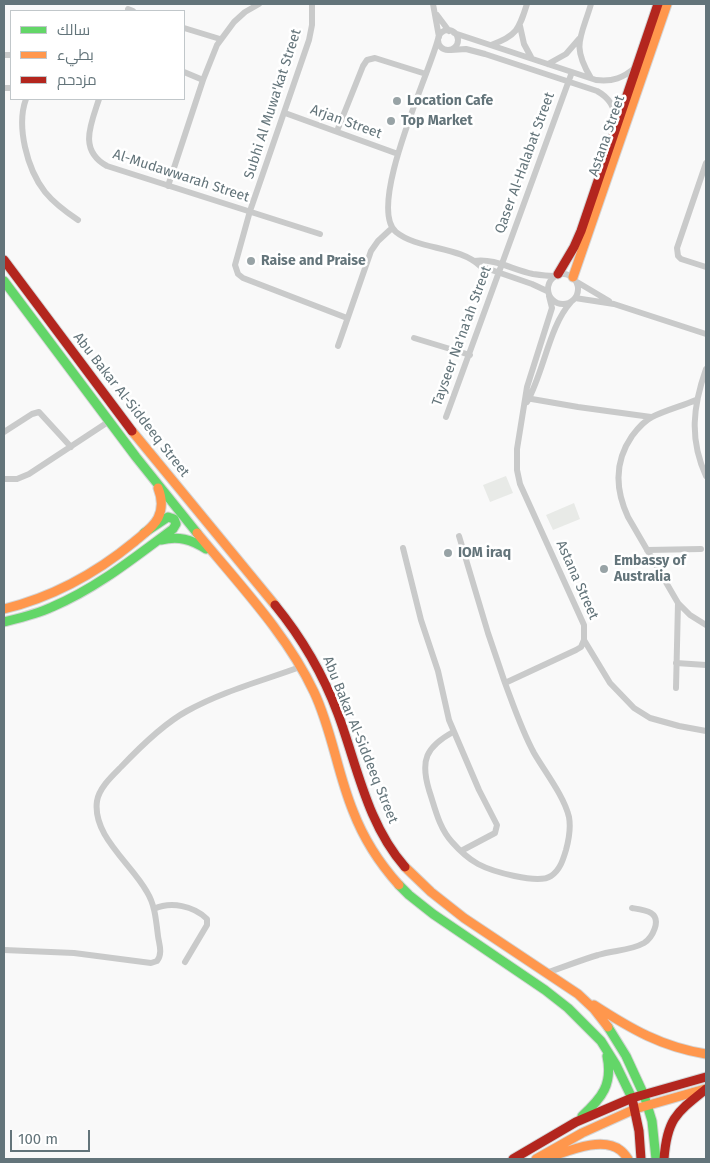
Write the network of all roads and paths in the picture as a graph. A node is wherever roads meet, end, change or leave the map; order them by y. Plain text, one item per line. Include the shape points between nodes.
1 (259, 4) edge
2 (312, 4) edge
3 (433, 4) edge
4 (527, 4) edge
5 (591, 4) edge
6 (658, 4) edge
7 (667, 4) edge
8 (436, 14) junction
9 (520, 26) junction
10 (185, 28) edge
11 (452, 32) junction
12 (438, 38) junction
13 (580, 38) junction
14 (220, 39) junction
15 (491, 45) junction
16 (449, 50) junction
17 (531, 57) junction
18 (433, 58) junction
19 (548, 64) junction
20 (636, 67) junction
21 (185, 72) edge
22 (572, 72) junction
23 (426, 74) junction
24 (591, 78) junction
25 (203, 80) junction
26 (568, 81) junction
27 (26, 100) edge
28 (99, 100) edge
29 (284, 113) junction
30 (617, 122) junction
31 (337, 131) junction
32 (398, 154) junction
33 (706, 163) edge
34 (168, 186) junction
35 (250, 211) junction
36 (78, 220) dead end
37 (392, 228) junction
38 (320, 234) dead end
39 (4, 260) edge
40 (474, 260) junction
41 (502, 263) junction
42 (706, 267) edge
43 (498, 273) junction
44 (556, 275) junction
45 (575, 280) junction
46 (4, 281) edge
47 (548, 294) junction
48 (573, 300) junction
49 (614, 304) junction
50 (347, 318) junction
51 (706, 334) edge
52 (414, 338) dead end
53 (338, 346) dead end
54 (470, 355) junction
55 (706, 369) edge
56 (696, 400) junction
57 (526, 401) junction
58 (446, 417) dead end
59 (651, 417) junction
60 (108, 422) junction
61 (4, 432) edge
62 (71, 447) junction
63 (706, 476) edge
64 (154, 478) junction
65 (4, 479) edge
66 (144, 533) junction
67 (459, 536) dead end
68 (153, 543) junction
69 (403, 548) dead end
70 (700, 549) dead end
71 (647, 550) junction
72 (213, 554) junction
73 (678, 603) junction
74 (4, 609) edge
75 (4, 622) edge
76 (706, 625) edge
77 (584, 640) junction
78 (676, 663) junction
79 (706, 665) edge
80 (300, 667) junction
81 (506, 683) junction
82 (676, 688) dead end
83 (706, 731) edge
84 (453, 732) junction
85 (461, 851) junction
86 (632, 908) dead end
87 (154, 909) junction
88 (4, 950) edge
89 (185, 962) dead end
90 (546, 973) junction
91 (583, 998) junction
92 (601, 1041) junction
93 (706, 1054) edge
94 (706, 1077) edge
95 (706, 1088) edge
96 (644, 1095) junction
97 (632, 1098) junction
98 (648, 1105) junction
99 (635, 1109) junction
100 (576, 1122) junction
101 (513, 1159) edge
102 (536, 1159) edge
103 (544, 1159) edge
104 (628, 1159) edge
105 (641, 1159) edge
106 (656, 1159) edge
107 (664, 1159) edge

1 - 14 street via 238,18
2 - 29 street, Subhi Al Muwa'kat Street via 311,33
3 - 8 street
4 - 9 street
5 - 13 street
6 - 20 main road, Astana Street
7 - 45 main road, Astana Street
8 - 11 street
8 - 12 street
9 - 15 street via 511,36
9 - 17 street
10 - 14 street
11 - 12 street via 444,31
11 - 15 street
11 - 16 street via 458,40 456,46
12 - 16 street via 442,48
12 - 18 street
13 - 19 street via 566,54
13 - 24 street via 579,56
14 - 25 street
15 - 17 street
16 - 18 street
16 - 26 street via 466,49 486,54
17 - 19 street
18 - 23 street
19 - 22 street
20 - 24 street via 616,80
20 - 30 main road, Astana Street
21 - 25 street
22 - 24 street
22 - 26 street, Qaser Al-Halabat Street
23 - 31 street via 375,58 368,60
23 - 32 street
25 - 34 street
26 - 30 street via 603,94 612,105
26 - 41 street, Qaser Al-Halabat Street
27 - 36 street via 22,129 35,174 46,192
28 - 34 street, Al-Mudawwarah Street via 88,135 95,158 107,166
29 - 31 street, Arjan Street
29 - 35 street, Subhi Al Muwa'kat Street
30 - 44 main road, Astana Street via 574,248
31 - 32 street, Arjan Street
32 - 37 street via 387,203
33 - 42 street via 677,248 681,259
34 - 35 street, Al-Mudawwarah Street
35 - 38 street, Al-Mudawwarah Street
35 - 50 street, Subhi Al Muwa'kat Street via 235,265 240,276
37 - 40 street via 413,240
37 - 50 street via 371,251
39 - 90 main road, Abu Bakar Al-Siddeeq Street via 118,414 293,627 314,660 338,714 369,808 403,864 441,900
40 - 41 street
40 - 43 street
41 - 43 street, Tayseer Na'na'ah Street
41 - 44 street via 533,274
43 - 47 street
43 - 54 street, Tayseer Na'na'ah Street
44 - 45 street via 563,273
44 - 47 street via 550,280
45 - 48 street via 578,293
45 - 49 street
46 - 60 main road, Abu Bakar Al-Siddeeq Street
47 - 48 street via 559,304
47 - 57 street, Astana Street via 552,308 527,387
48 - 49 street
48 - 57 street, Astana Street via 558,320 534,388
49 - 51 street
50 - 53 street
52 - 54 street
54 - 58 street, Tayseer Na'na'ah Street
55 - 56 street
56 - 59 street
56 - 63 street via 697,446
57 - 59 street
57 - 77 street, Astana Street via 517,449 518,476 584,625
59 - 71 street via 639,427 624,449 618,474 622,503
60 - 62 street
60 - 64 main road, Abu Bakar Al-Siddeeq Street
61 - 62 street via 39,412
62 - 65 street via 29,474 17,479
64 - 66 main road via 161,494 162,508 156,522
64 - 72 main road, Abu Bakar Al-Siddeeq Street
66 - 68 main road via 166,518 174,519 175,527
66 - 74 main road via 100,568 74,583 33,601
67 - 81 street
68 - 72 main road via 182,537
68 - 75 main road via 82,593 53,607
69 - 84 street
70 - 71 street
71 - 73 street
72 - 80 main road, Abu Bakar Al-Siddeeq Street via 279,633
73 - 76 street
73 - 78 street
77 - 81 street via 576,650
77 - 83 street, Astana Street via 610,682 634,708 650,718
78 - 79 street
78 - 82 street
80 - 87 street via 237,688 185,712 142,746 101,790 97,806 102,828 145,889
80 - 92 main road, Abu Bakar Al-Siddeeq Street via 324,719 353,811 368,841 392,876 433,914 561,1002
81 - 85 street via 529,744 566,810 569,840 560,868 543,879 488,868
84 - 85 street via 430,749 424,772 440,823
84 - 85 street via 497,828 493,834
86 - 90 street via 650,912 655,917 654,929 646,941
87 - 88 street via 161,952 154,962 74,953
87 - 89 street via 184,906 207,919 207,925
90 - 91 main road, Abu Bakar Al-Siddeeq Street
91 - 93 main road via 654,1041
91 - 96 main road, Abu Bakar Al-Siddeeq Street via 628,1058
92 - 97 main road, Abu Bakar Al-Siddeeq Street
92 - 100 main road via 608,1060 608,1084 595,1104
94 - 96 main road
95 - 98 main road
95 - 107 main road via 672,1118 666,1134
96 - 97 main road
96 - 98 main road, Abu Bakar Al-Siddeeq Street
97 - 99 main road, Abu Bakar Al-Siddeeq Street
97 - 100 main road
98 - 99 main road
98 - 106 main road, Abu Bakar Al-Siddeeq Street
99 - 102 main road
99 - 105 main road, Abu Bakar Al-Siddeeq Street
100 - 101 main road
103 - 104 main road via 601,1144 615,1146

